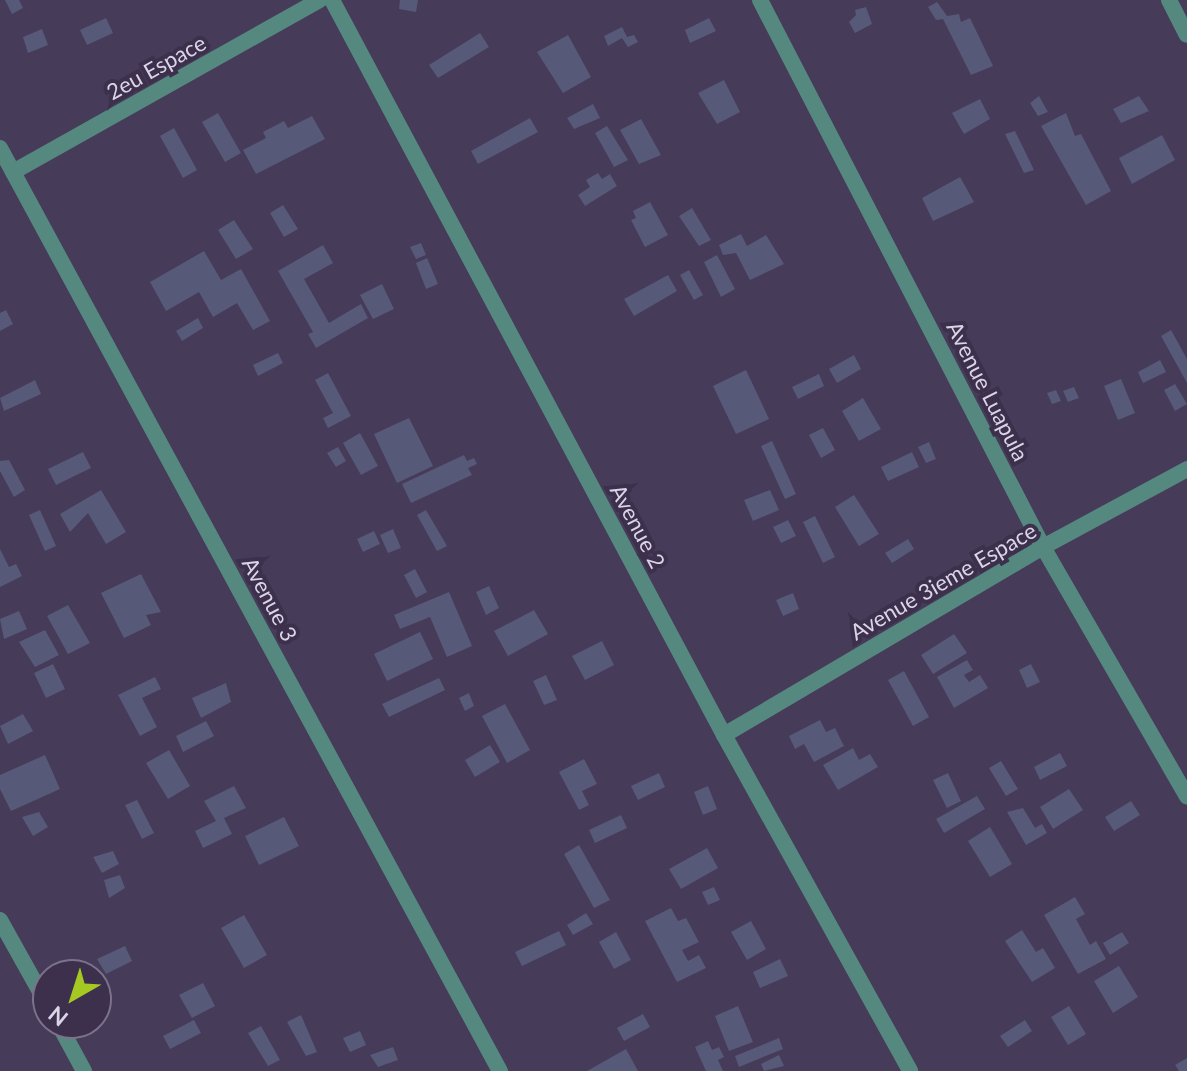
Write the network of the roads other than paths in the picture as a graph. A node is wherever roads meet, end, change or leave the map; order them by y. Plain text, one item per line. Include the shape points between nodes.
1 (320, 0) edge
2 (332, 0) edge
3 (760, 0) edge
4 (1169, 0) edge
5 (1187, 35) edge
6 (0, 148) edge
7 (13, 172) junction
8 (1187, 469) edge
9 (1043, 547) junction
10 (724, 735) junction
11 (1187, 796) edge
12 (0, 920) edge
13 (32, 977) edge
14 (67, 1039) edge
15 (84, 1071) edge
16 (500, 1071) edge
17 (910, 1071) edge

1 - 7 street, 2eu Espace
2 - 10 street, Avenue 2
3 - 9 street, Avenue Luapula
4 - 5 street
6 - 7 street, Avenue 3
7 - 16 street, Avenue 3
8 - 9 street, Avenue 3ieme Espace
9 - 10 street, Avenue 3ieme Espace
9 - 11 street, Avenue Luapula
10 - 17 street, Avenue 2
12 - 13 street
14 - 15 street

